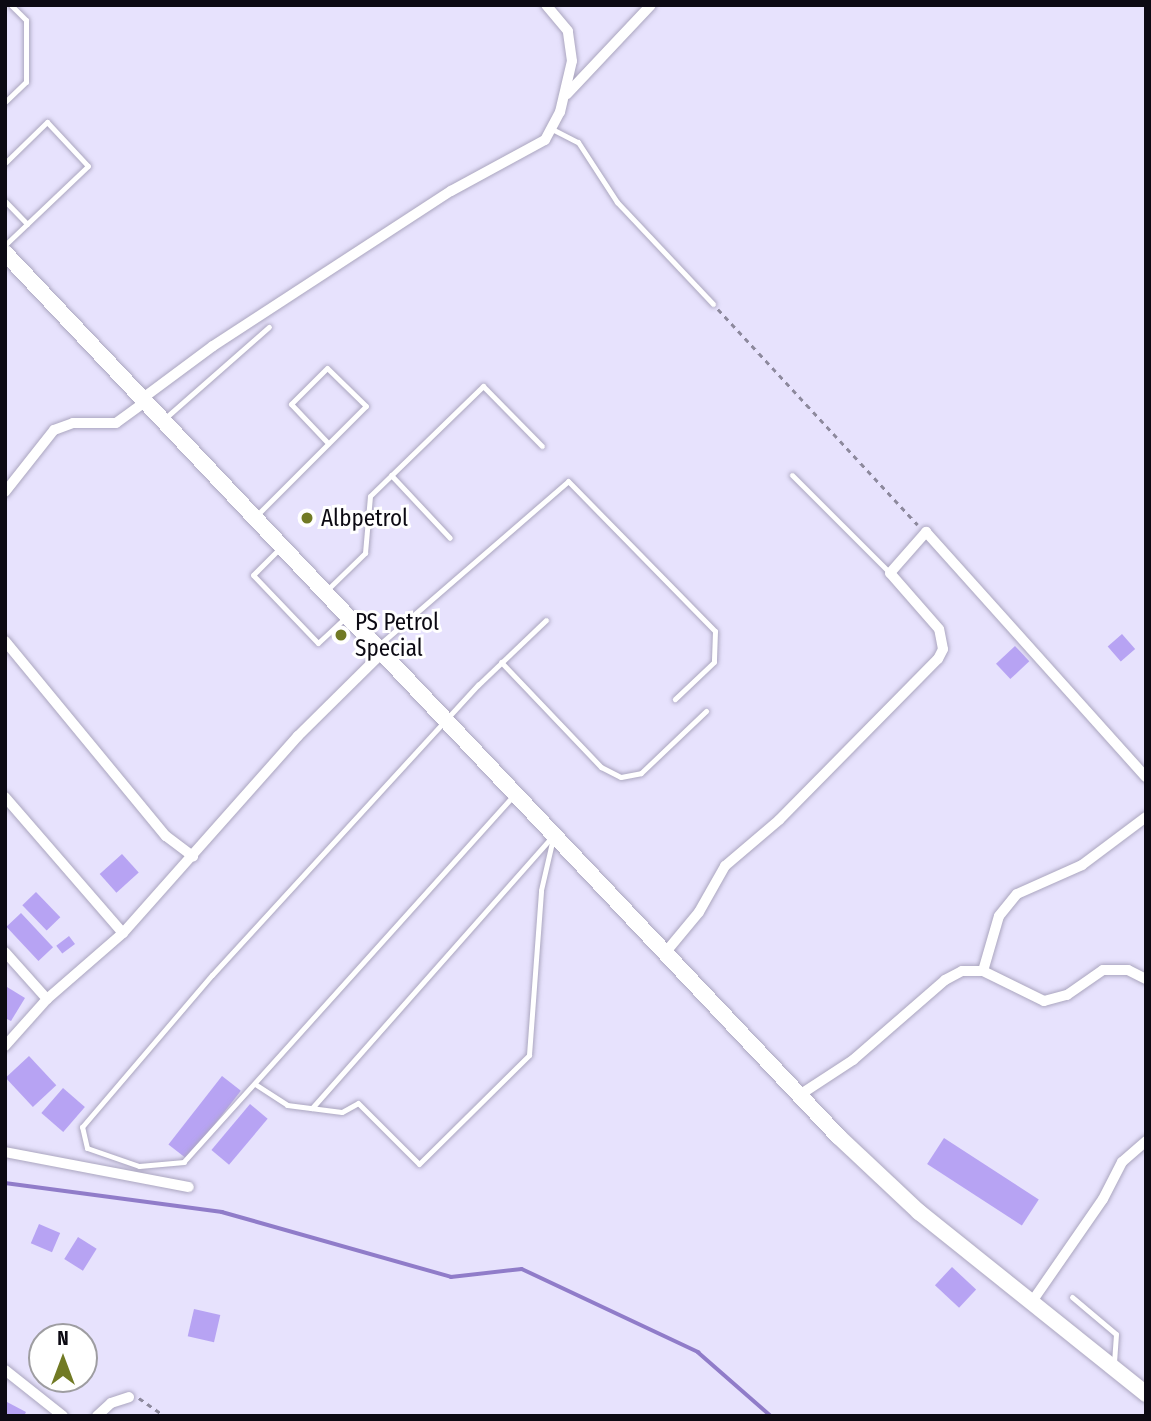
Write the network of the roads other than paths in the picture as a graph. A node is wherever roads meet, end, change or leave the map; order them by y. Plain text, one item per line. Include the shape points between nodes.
1 (11, 5) edge
2 (546, 5) edge
3 (651, 5) edge
4 (566, 94) junction
5 (5, 102) edge
6 (552, 129) junction
7 (5, 163) edge
8 (5, 201) edge
9 (27, 224) junction
10 (5, 245) edge
11 (5, 253) edge
12 (713, 304) road end
13 (269, 327) dead end
14 (145, 400) junction
15 (163, 420) junction
16 (328, 443) junction
17 (542, 446) dead end
18 (391, 475) junction
19 (792, 475) dead end
20 (5, 492) edge
21 (255, 517) junction
22 (450, 538) dead end
23 (282, 546) junction
24 (890, 573) junction
25 (325, 592) junction
26 (348, 615) junction
27 (546, 620) dead end
28 (5, 641) edge
29 (381, 649) junction
30 (501, 662) junction
31 (675, 699) dead end
32 (706, 712) dead end
33 (446, 719) junction
34 (1146, 777) edge
35 (515, 793) junction
36 (5, 797) edge
37 (1146, 817) edge
38 (554, 835) junction
39 (193, 856) junction
40 (122, 933) junction
41 (5, 952) edge
42 (665, 953) junction
43 (983, 971) junction
44 (1146, 979) edge
45 (47, 999) junction
46 (5, 1046) edge
47 (255, 1084) junction
48 (798, 1096) junction
49 (312, 1108) junction
50 (1146, 1140) edge
51 (5, 1152) edge
52 (189, 1187) dead end
53 (1072, 1297) dead end
54 (1031, 1303) junction
55 (1113, 1368) junction
56 (5, 1370) edge
57 (1146, 1394) edge
58 (129, 1397) road end
59 (63, 1416) edge
60 (97, 1416) edge

1 - 5 lane via 26,20 26,82
2 - 4 street via 568,31 572,44
3 - 4 street
4 - 6 street
6 - 12 lane via 578,142 617,202
6 - 14 street via 533,149 451,191 213,345
7 - 9 lane via 47,122 88,166
8 - 9 lane
9 - 10 lane
11 - 14 main road
13 - 15 lane
14 - 15 main road
14 - 20 street via 116,424 66,424 54,430
15 - 21 main road
16 - 16 lane via 366,406 327,368 291,404
16 - 21 lane
17 - 18 lane via 483,386
18 - 22 lane
18 - 25 lane via 370,496 365,552
19 - 24 lane
21 - 23 main road
23 - 25 main road
23 - 26 lane via 253,575 318,643
24 - 34 street via 926,532
24 - 42 street via 939,629 943,649 938,659 770,828 725,866 699,912
25 - 26 main road
26 - 29 main road
27 - 30 lane
28 - 39 street via 166,836
29 - 31 lane via 568,481 715,631 714,662
29 - 33 main road
29 - 39 street
30 - 32 lane via 601,766 621,777 641,773
30 - 33 lane
33 - 35 main road
33 - 47 lane via 212,975 82,1127 82,1139 87,1148 114,1161 176,1167
35 - 38 main road
35 - 47 lane
36 - 40 street
37 - 43 street via 1082,865 1007,903
38 - 42 main road
38 - 49 lane
38 - 49 lane via 541,890 534,1043 518,1070 419,1164 358,1103 342,1112
39 - 40 street
40 - 45 street
41 - 45 street
42 - 48 main road
43 - 44 street via 1044,1001 1067,995 1103,970 1128,970
43 - 48 street via 962,971 945,980 853,1060
45 - 46 street
47 - 49 lane via 287,1105
48 - 54 main road via 911,1204
50 - 54 street via 1122,1161 1103,1199
51 - 52 street
53 - 55 lane via 1116,1334
54 - 55 main road
55 - 57 main road
56 - 59 street
58 - 60 street

